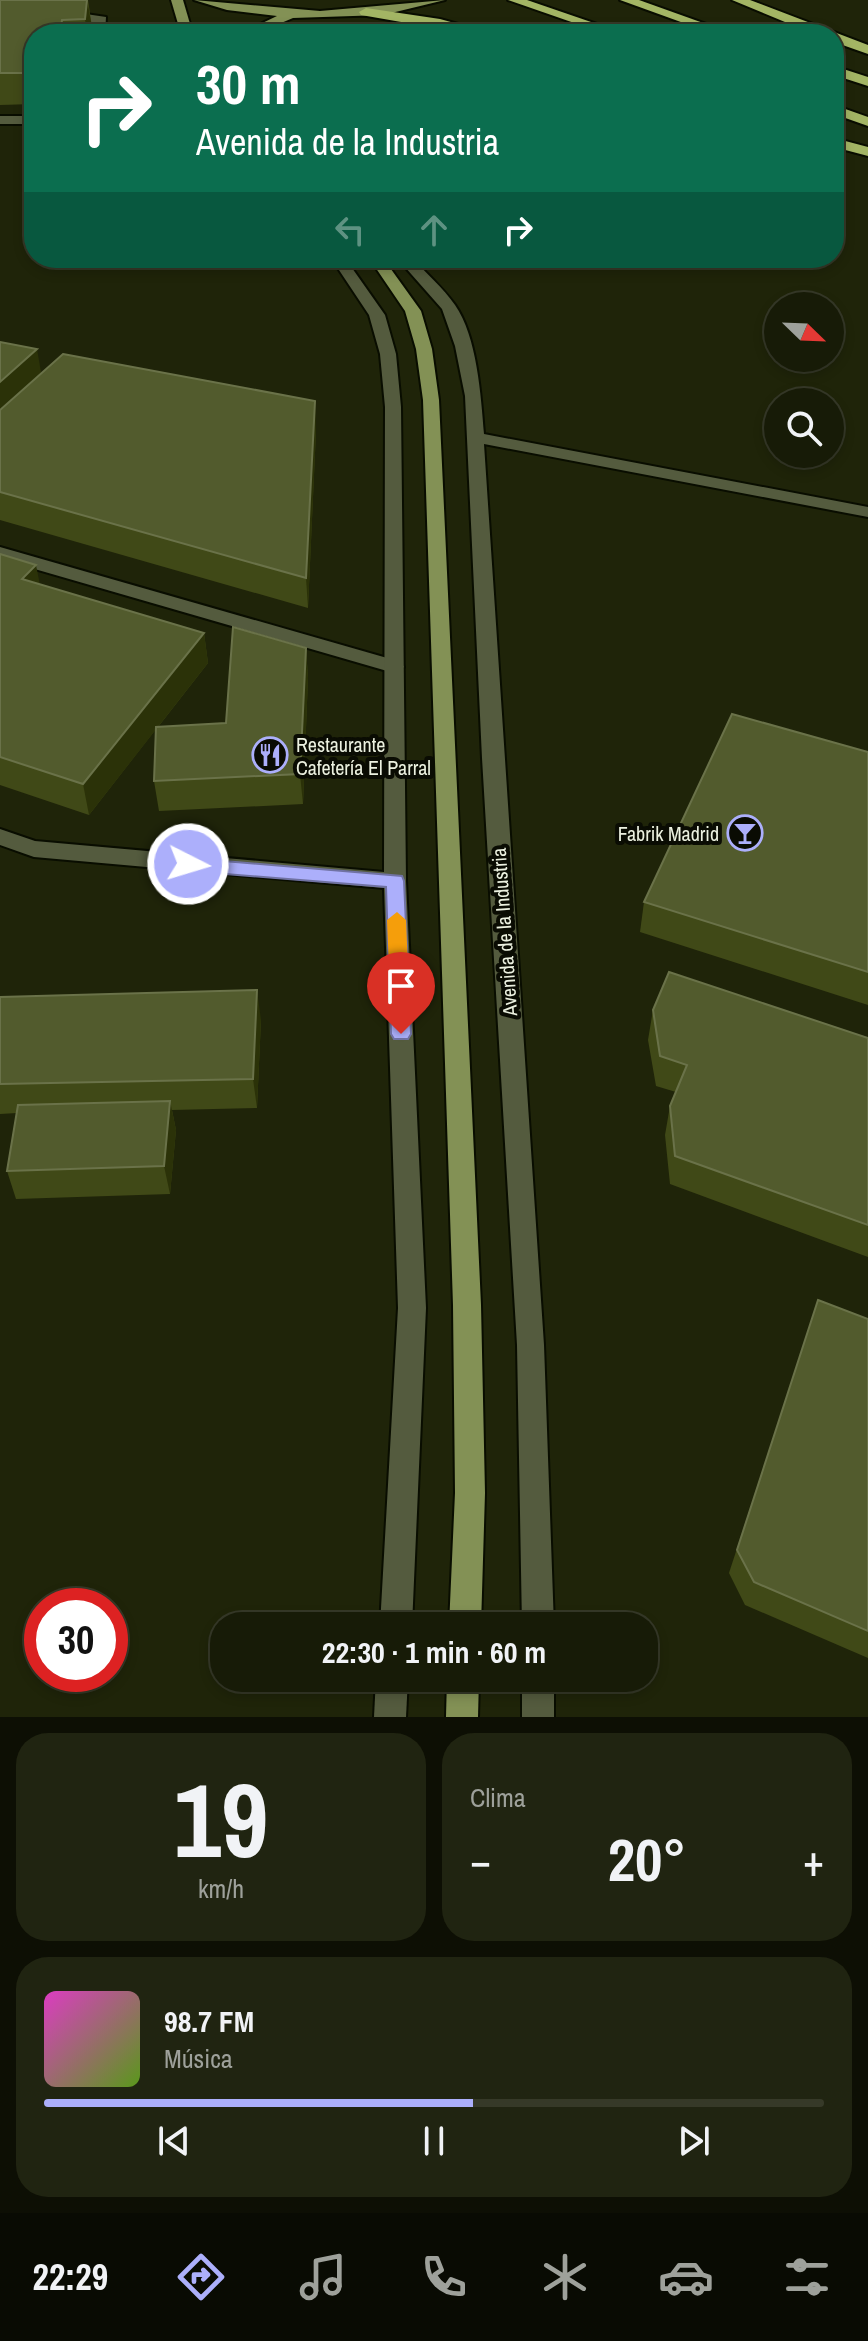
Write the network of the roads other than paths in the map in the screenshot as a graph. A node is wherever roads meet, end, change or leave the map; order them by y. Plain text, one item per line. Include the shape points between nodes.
1 (21, 0) edge
2 (177, 0) edge
3 (200, 0) edge
4 (439, 0) edge
5 (514, 0) edge
6 (626, 0) edge
7 (738, 0) edge
8 (366, 12) junction
9 (296, 14) junction
10 (101, 24) edge
11 (184, 24) edge
12 (270, 24) edge
13 (442, 24) edge
14 (588, 24) edge
15 (697, 24) edge
16 (800, 24) edge
17 (844, 41) edge
18 (868, 50) edge
19 (844, 74) edge
20 (868, 82) edge
21 (844, 113) edge
22 (0, 120) edge
23 (24, 120) edge
24 (868, 122) edge
25 (844, 145) edge
26 (868, 152) edge
27 (345, 268) edge
28 (370, 268) edge
29 (383, 268) edge
30 (413, 268) edge
31 (413, 311) junction
32 (475, 437) junction
33 (868, 512) edge
34 (0, 553) edge
35 (394, 667) junction
36 (0, 837) edge
37 (395, 881) junction
38 (397, 1612) edge
39 (466, 1612) edge
40 (538, 1612) edge
41 (391, 1692) edge
42 (463, 1692) edge
43 (538, 1692) edge
44 (390, 1717) edge
45 (462, 1717) edge
46 (538, 1717) edge

1 - 10 street via 18,7 102,20
2 - 11 main road
3 - 9 main road
4 - 8 main road
5 - 14 highway
6 - 15 highway
7 - 16 highway
8 - 9 main road
8 - 13 highway
9 - 12 main road
17 - 18 highway
19 - 20 highway
21 - 24 highway
22 - 23 street
25 - 26 highway
27 - 35 street via 377,315 388,354
28 - 31 main road
29 - 31 main road
30 - 32 street, Avenida de la Industria via 449,308 463,346
31 - 39 main road via 431,400 446,726 467,1305
32 - 33 street
32 - 40 street, Avenida de la Industria via 529,1285
34 - 35 street
35 - 37 street
36 - 37 street via 50,851
37 - 38 street via 412,1308
41 - 44 street
42 - 45 main road
43 - 46 street

